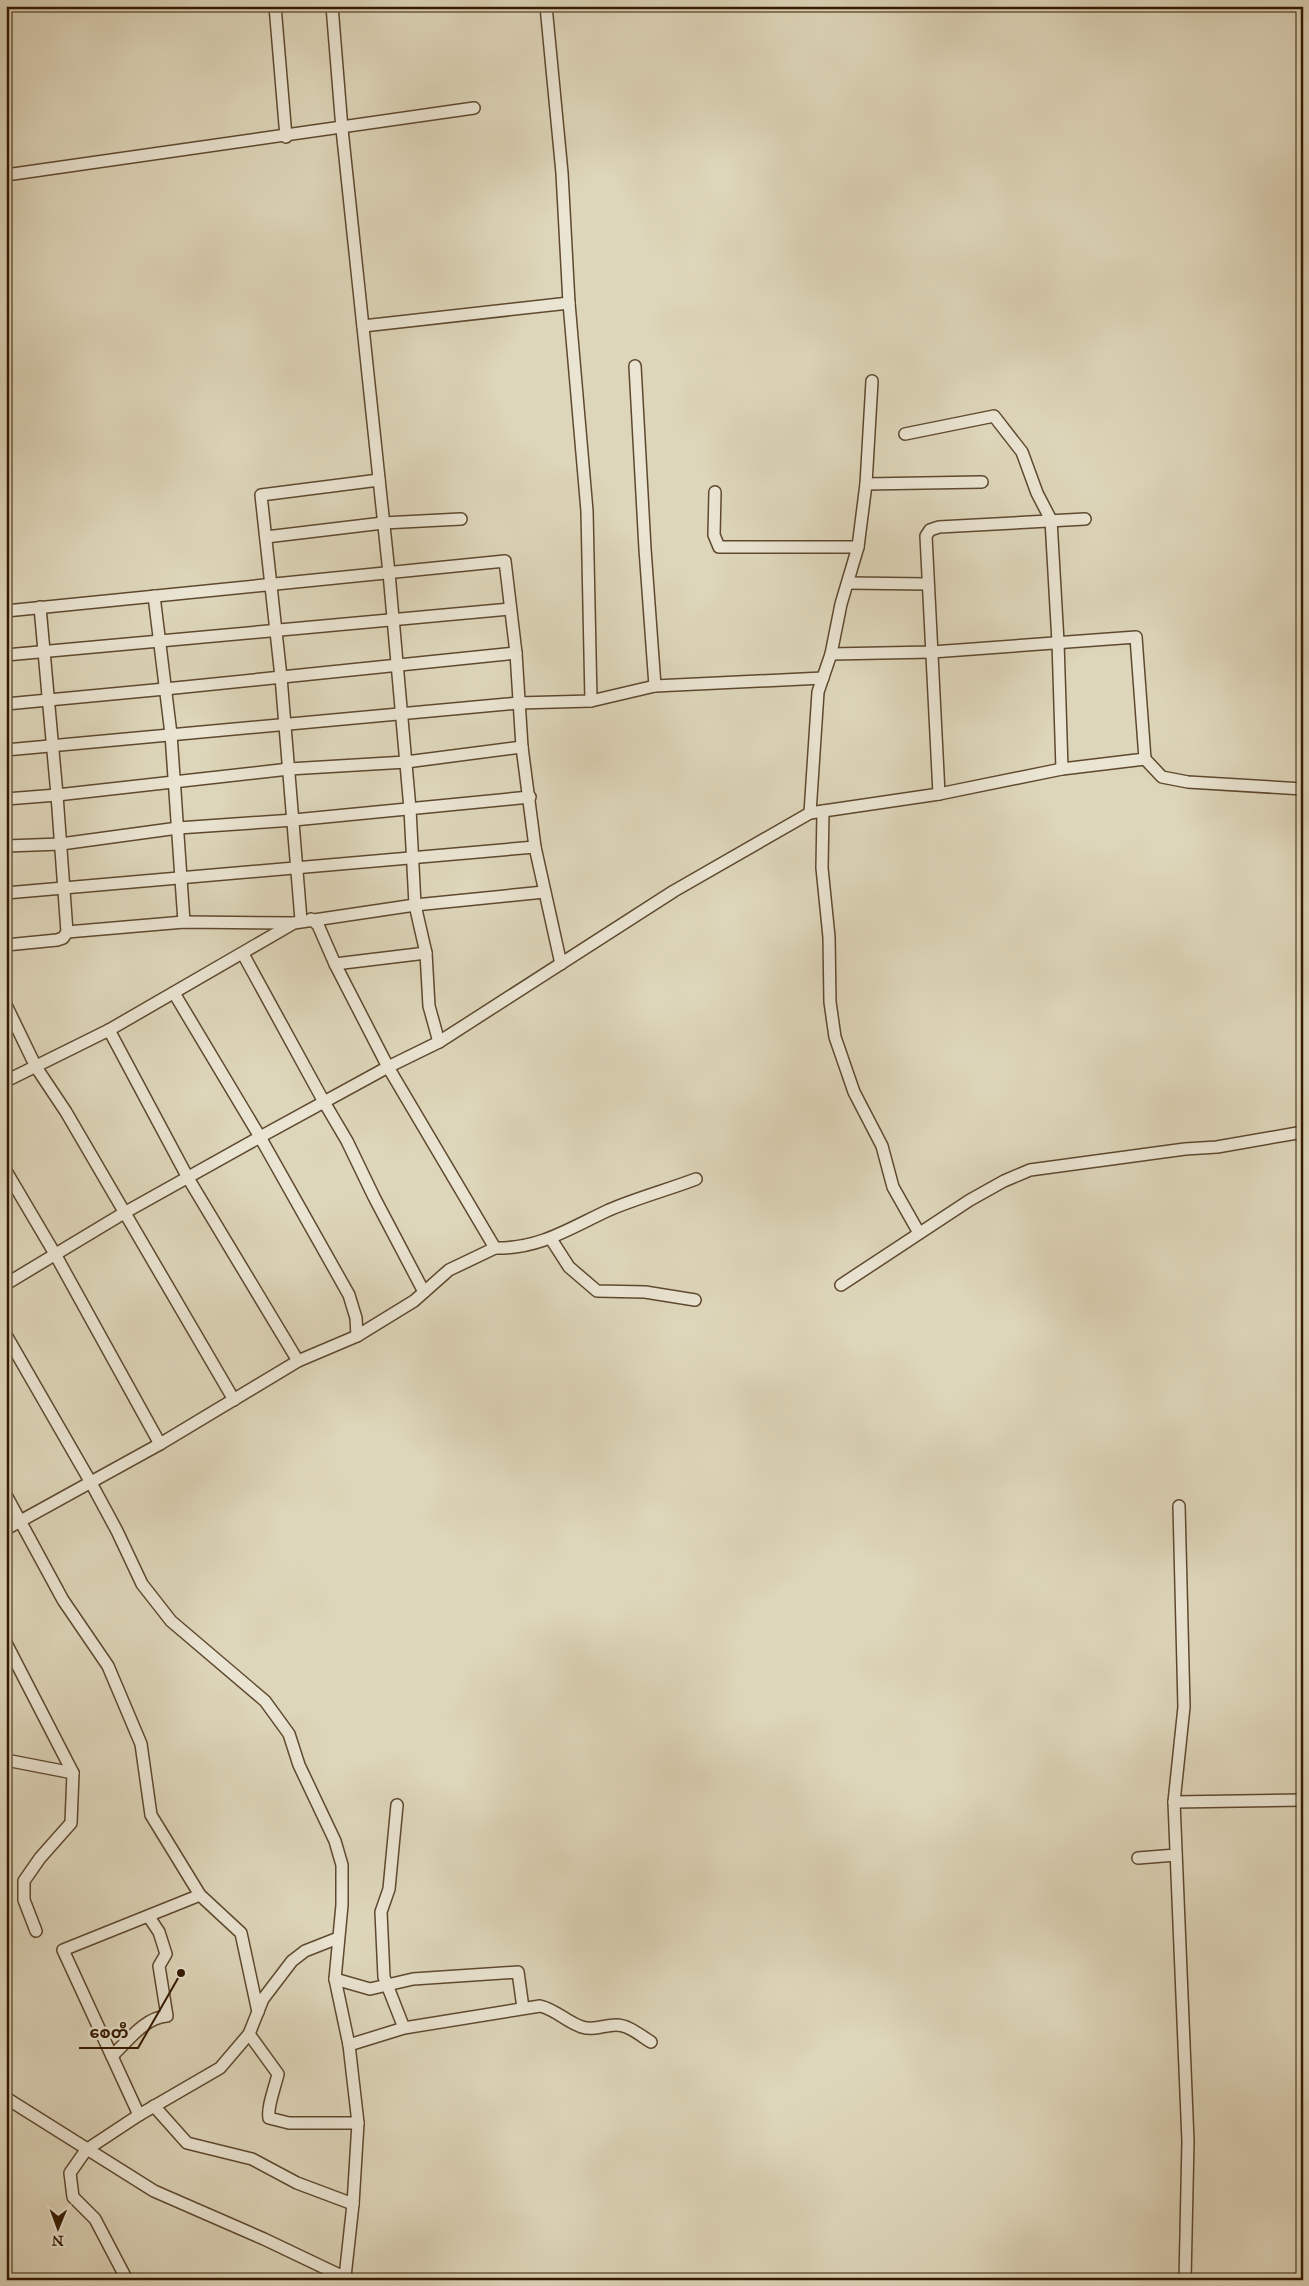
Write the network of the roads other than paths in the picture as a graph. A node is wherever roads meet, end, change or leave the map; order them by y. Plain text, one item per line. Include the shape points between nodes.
1 (275, 6) edge
2 (332, 6) edge
3 (546, 6) edge
4 (474, 108) dead end
5 (342, 129) junction
6 (286, 137) junction
7 (6, 175) edge
8 (569, 303) junction
9 (363, 326) junction
10 (635, 366) dead end
11 (872, 381) dead end
12 (906, 434) dead end
13 (379, 480) junction
14 (982, 482) dead end
15 (866, 484) junction
16 (715, 492) dead end
17 (461, 519) dead end
18 (1085, 519) dead end
19 (1051, 520) junction
20 (383, 523) junction
21 (266, 537) junction
22 (858, 547) junction
23 (389, 573) junction
24 (271, 583) junction
25 (848, 583) junction
26 (928, 584) junction
27 (154, 596) junction
28 (40, 607) junction
29 (510, 609) junction
30 (6, 611) edge
31 (393, 619) junction
32 (277, 631) junction
33 (160, 642) junction
34 (1058, 642) junction
35 (45, 652) junction
36 (932, 652) junction
37 (516, 653) junction
38 (832, 654) junction
39 (6, 655) edge
40 (398, 666) junction
41 (281, 677) junction
42 (823, 678) junction
43 (655, 686) junction
44 (165, 689) junction
45 (49, 699) junction
46 (591, 701) junction
47 (518, 703) junction
48 (6, 704) edge
49 (402, 714) junction
50 (285, 724) junction
51 (171, 734) junction
52 (53, 746) junction
53 (522, 747) junction
54 (6, 750) edge
55 (1145, 759) junction
56 (406, 762) junction
57 (289, 769) junction
58 (1062, 769) junction
59 (175, 782) junction
60 (1303, 789) edge
61 (939, 794) junction
62 (57, 795) junction
63 (530, 797) junction
64 (6, 799) edge
65 (410, 809) junction
66 (823, 811) junction
67 (810, 813) junction
68 (294, 820) junction
69 (178, 828) junction
70 (61, 844) junction
71 (6, 846) edge
72 (535, 847) junction
73 (413, 856) junction
74 (298, 867) junction
75 (181, 877) junction
76 (64, 889) junction
77 (544, 892) junction
78 (6, 893) edge
79 (415, 905) junction
80 (302, 920) junction
81 (184, 922) junction
82 (67, 932) junction
83 (6, 945) edge
84 (426, 953) junction
85 (243, 954) junction
86 (335, 964) junction
87 (561, 964) junction
88 (174, 993) junction
89 (6, 1005) edge
90 (109, 1030) junction
91 (439, 1042) junction
92 (36, 1067) junction
93 (388, 1067) junction
94 (6, 1081) edge
95 (324, 1102) junction
96 (1303, 1132) edge
97 (260, 1137) junction
98 (6, 1171) edge
99 (188, 1178) junction
100 (696, 1179) dead end
101 (124, 1213) junction
102 (919, 1233) junction
103 (551, 1239) junction
104 (495, 1248) junction
105 (55, 1254) junction
106 (6, 1284) edge
107 (841, 1285) dead end
108 (424, 1292) junction
109 (695, 1300) dead end
110 (6, 1335) edge
111 (357, 1336) junction
112 (298, 1361) junction
113 (234, 1400) junction
114 (160, 1444) junction
115 (90, 1481) junction
116 (6, 1494) edge
117 (1179, 1506) dead end
118 (20, 1521) junction
119 (6, 1529) edge
120 (6, 1643) edge
121 (6, 1760) edge
122 (73, 1773) junction
123 (1303, 1800) edge
124 (1174, 1802) junction
125 (397, 1804) dead end
126 (1176, 1855) junction
127 (1138, 1858) dead end
128 (200, 1895) junction
129 (150, 1917) junction
130 (36, 1931) dead end
131 (338, 1938) junction
132 (335, 1979) junction
133 (386, 1985) junction
134 (523, 2008) junction
135 (258, 2012) junction
136 (404, 2028) junction
137 (249, 2034) junction
138 (651, 2042) dead end
139 (349, 2045) junction
140 (112, 2056) junction
141 (6, 2098) edge
142 (154, 2106) junction
143 (139, 2115) junction
144 (358, 2123) junction
145 (86, 2150) junction
146 (353, 2204) junction
147 (348, 2279) edge
148 (127, 2280) edge
149 (1185, 2280) edge

1 - 6 street
2 - 5 street
3 - 8 street via 562,173
4 - 5 street
5 - 6 street
5 - 9 street
6 - 7 street
8 - 9 street
8 - 46 street via 587,512
9 - 13 street
10 - 43 street
11 - 15 street
12 - 19 street via 994,416 1022,452
13 - 20 street
13 - 21 street via 261,495
14 - 15 street
15 - 22 street
16 - 22 street via 714,535 719,548
17 - 20 street
18 - 19 street
19 - 26 street via 930,530 926,536
19 - 34 street
20 - 21 street
20 - 23 street
21 - 24 street
22 - 25 street
23 - 24 street
23 - 29 street via 505,561
23 - 31 street
24 - 27 street
24 - 32 street
25 - 26 street
25 - 38 street
26 - 36 street
27 - 28 street
27 - 33 street
28 - 30 street
28 - 35 street
29 - 31 street
29 - 37 street
31 - 32 street
31 - 40 street
32 - 33 street
32 - 41 street
33 - 35 street
33 - 44 street
34 - 36 street
34 - 55 street via 1136,637
34 - 58 street
35 - 39 street
35 - 45 street
36 - 38 street
36 - 61 street
37 - 40 street
37 - 47 street
38 - 42 street
40 - 41 street
40 - 49 street
41 - 44 street
41 - 50 street
42 - 43 street
42 - 67 street via 818,692
43 - 46 street
44 - 45 street
44 - 51 street
45 - 48 street
45 - 52 street
46 - 47 street
47 - 49 street
47 - 53 street
49 - 50 street
49 - 56 street
50 - 51 street
50 - 57 street
51 - 52 street
51 - 59 street
52 - 54 street
52 - 62 street
53 - 56 street
53 - 63 street
55 - 58 street
55 - 60 street via 1162,777 1188,782
56 - 57 street
56 - 65 street
57 - 59 street
57 - 68 street
58 - 61 street
59 - 62 street
59 - 69 street
61 - 66 street
62 - 64 street
62 - 70 street
63 - 65 street
63 - 72 street
65 - 68 street
65 - 73 street
66 - 67 street
66 - 102 street via 822,868 835,1037 854,1092 882,1146 893,1187
67 - 87 street via 674,891
68 - 69 street
68 - 74 street
69 - 70 street
69 - 75 street
70 - 71 street
70 - 76 street
72 - 73 street
72 - 77 street
73 - 74 street
73 - 79 street
74 - 75 street
74 - 80 street
75 - 76 street
75 - 81 street
76 - 78 street
76 - 82 street
77 - 79 street
77 - 87 street
79 - 80 street
79 - 84 street
80 - 81 street
80 - 85 street
80 - 86 street via 318,925
81 - 82 street
82 - 83 street via 57,940
84 - 86 street
84 - 91 street via 429,1006
85 - 88 street
85 - 95 street
86 - 93 street
87 - 91 street
88 - 90 street
88 - 97 street
89 - 92 street
90 - 92 street
90 - 99 street
91 - 93 street
92 - 94 street
92 - 101 street
93 - 95 street
93 - 104 street
95 - 97 street
95 - 108 street
96 - 102 street via 1217,1147 1030,1170 970,1200
97 - 99 street
97 - 111 street via 349,1295
98 - 105 street
99 - 101 street
99 - 112 street
100 - 103 street via 610,1210
101 - 105 street
101 - 113 street
102 - 107 street
103 - 104 street via 516,1248
103 - 109 street via 569,1267 597,1291 644,1292
104 - 108 street via 449,1270
105 - 106 street
105 - 114 street
108 - 111 street
110 - 115 street
111 - 112 street
112 - 113 street
113 - 114 street
114 - 115 street
115 - 118 street
115 - 131 street via 142,1584 171,1620 265,1701 289,1734 299,1765 335,1841 342,1865
116 - 118 street
117 - 124 street via 1184,1708
118 - 119 street
118 - 128 street via 63,1600 108,1666 141,1744 151,1815
120 - 122 street
121 - 122 street
122 - 130 street via 71,1823 24,1881 24,1900
123 - 124 street
124 - 126 street
125 - 133 street via 389,1889 381,1912
126 - 127 street
126 - 149 street via 1188,2141
128 - 129 street
128 - 135 street via 241,1933
129 - 140 street via 166,1954 159,1966 167,2016 154,2018
129 - 140 street via 63,1950
131 - 132 street
131 - 135 street via 305,1950 292,1962 263,2000
132 - 133 street via 370,1989
132 - 139 street
133 - 134 street via 414,1979 518,1972
133 - 136 street
134 - 136 street
134 - 138 street via 540,2006 550,2009 580,2027 622,2026
135 - 137 street
136 - 139 street
137 - 142 street via 220,2068
137 - 144 street via 278,2074 268,2110 269,2118 289,2123
139 - 144 street
140 - 143 street
141 - 145 street
142 - 143 street
142 - 146 street via 187,2143 252,2158 297,2183
143 - 145 street
144 - 146 street
145 - 147 street via 154,2191
145 - 148 street via 70,2173 73,2197 95,2218
146 - 147 street

